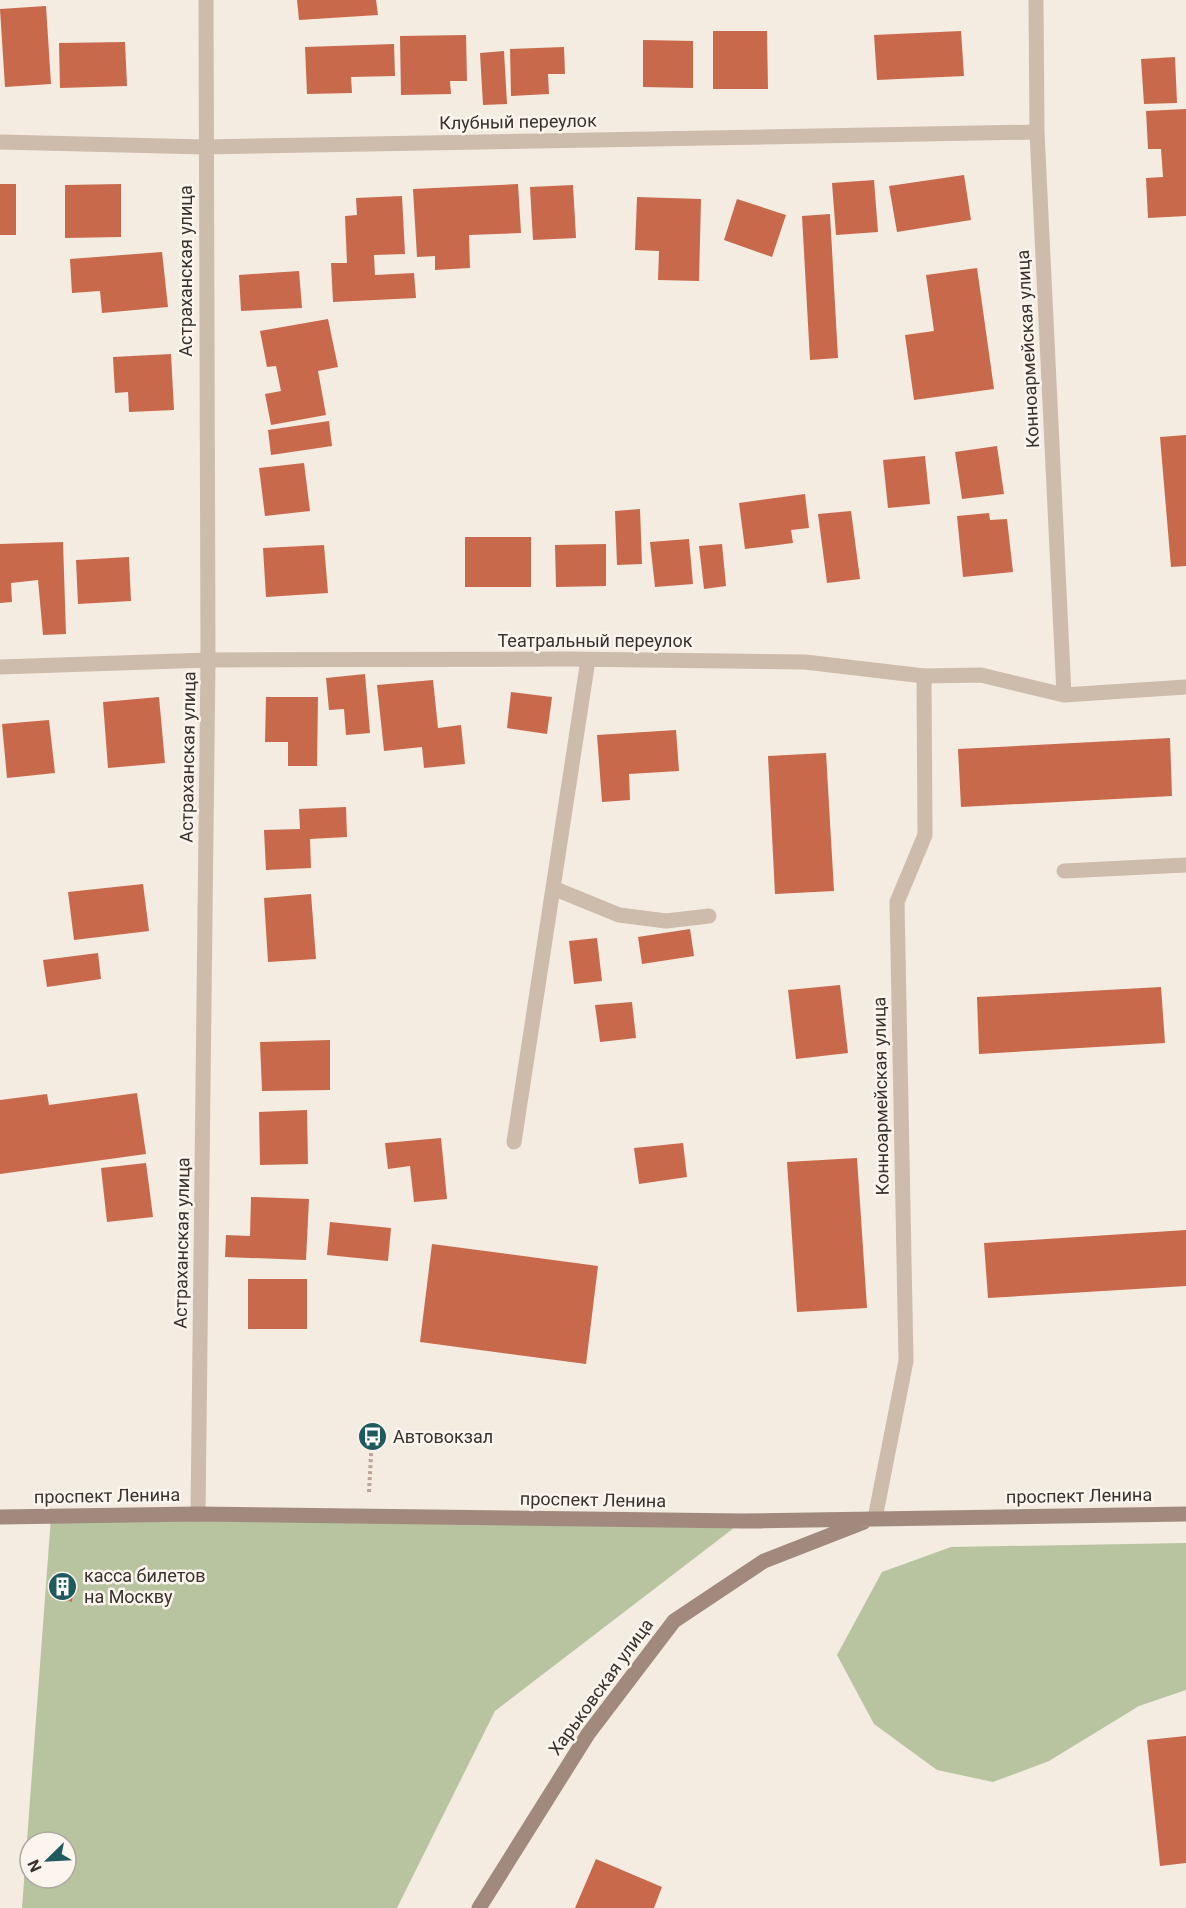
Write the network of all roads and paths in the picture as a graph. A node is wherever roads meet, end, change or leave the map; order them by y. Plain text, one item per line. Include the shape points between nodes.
1 (206, 0) edge
2 (1036, 0) edge
3 (1037, 132) junction
4 (0, 142) edge
5 (205, 147) junction
6 (208, 660) junction
7 (588, 660) junction
8 (0, 667) edge
9 (924, 676) junction
10 (1186, 687) edge
11 (1064, 695) junction
12 (1186, 865) edge
13 (1064, 871) dead end
14 (553, 888) junction
15 (709, 916) dead end
16 (514, 1142) dead end
17 (372, 1437) dead end
18 (198, 1514) junction
19 (1186, 1514) edge
20 (0, 1516) edge
21 (368, 1517) junction
22 (875, 1518) junction
23 (479, 1908) edge

1 - 5 street, Астраханская улица
2 - 3 street, Конноармейская улица
3 - 5 street, Клубный переулок
3 - 11 street, Конноармейская улица
4 - 5 street, Клубный переулок
5 - 6 street, Астраханская улица
6 - 7 street, Театральный переулок
6 - 8 street, Театральный переулок
6 - 18 street, Астраханская улица
7 - 9 street, Театральный переулок via 805,662
7 - 14 street
9 - 11 street, Театральный переулок via 981,675
9 - 22 street, Конноармейская улица via 925,835 897,902 906,1361
10 - 11 street, Театральный переулок
12 - 13 street
14 - 15 street via 619,915 666,921
14 - 16 street
17 - 21 path
18 - 20 main road, проспект Ленина
18 - 21 main road, проспект Ленина
19 - 22 main road, проспект Ленина
21 - 22 main road, проспект Ленина via 743,1521
22 - 23 main road, Харьковская улица via 764,1561 674,1621 588,1734

